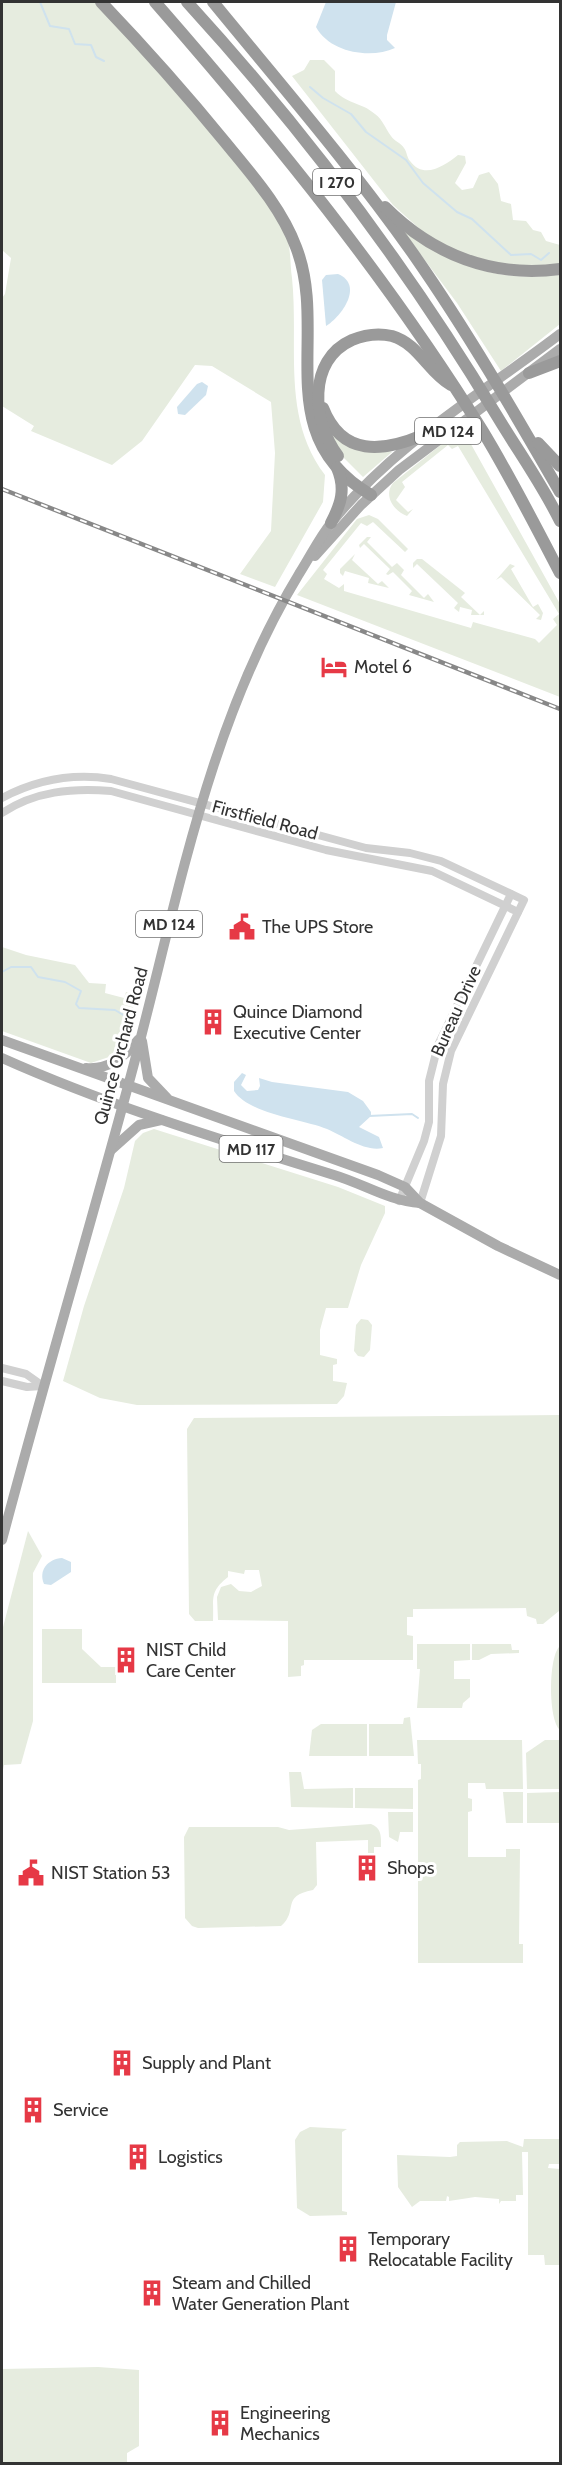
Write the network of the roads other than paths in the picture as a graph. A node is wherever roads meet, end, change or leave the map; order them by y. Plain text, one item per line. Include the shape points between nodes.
1 (101, 2) edge
2 (155, 2) edge
3 (187, 2) edge
4 (213, 2) edge
5 (357, 178) junction
6 (561, 269) edge
7 (561, 334) edge
8 (561, 349) edge
9 (561, 361) edge
10 (529, 373) junction
11 (454, 387) junction
12 (319, 396) junction
13 (516, 415) junction
14 (423, 435) junction
15 (333, 462) junction
16 (561, 466) edge
17 (366, 490) junction
18 (561, 492) edge
19 (561, 521) edge
20 (331, 523) junction
21 (301, 571) junction
22 (561, 573) edge
23 (2, 798) edge
24 (201, 803) junction
25 (2, 813) edge
26 (198, 814) junction
27 (511, 894) junction
28 (524, 900) joint
29 (504, 906) junction
30 (518, 912) junction
31 (141, 1035) junction
32 (2, 1040) edge
33 (2, 1047) edge
34 (37, 1054) junction
35 (2, 1058) edge
36 (74, 1067) junction
37 (128, 1087) junction
38 (171, 1102) junction
39 (122, 1106) junction
40 (170, 1122) junction
41 (111, 1150) junction
42 (405, 1187) junction
43 (399, 1201) junction
44 (420, 1203) junction
45 (561, 1275) edge
46 (2, 1368) edge
47 (2, 1381) edge
48 (43, 1386) junction
49 (2, 1540) edge

1 - 15 highway via 171,76 262,187 295,244 304,278 310,412 316,437
2 - 11 highway, I 270 via 320,196
3 - 19 highway, I 270 via 381,237 472,374
4 - 5 highway, I 270
5 - 6 highway via 409,227 455,256 516,272
5 - 13 highway, I 270 via 414,255
7 - 14 main road, Quince Orchard Road / MD 124
8 - 10 main road, Quince Orchard Road / MD 124
9 - 10 highway
10 - 17 main road, Quince Orchard Road / MD 124
11 - 12 highway via 436,377 418,352 403,340 369,335 348,342 330,357
11 - 22 highway, I 270
12 - 14 highway via 329,422 353,443 388,447
12 - 17 highway via 329,442
13 - 16 highway
13 - 18 highway, I 270
14 - 17 main road, Quince Orchard Road / MD 124
15 - 17 highway
15 - 20 highway via 343,489
17 - 20 main road, Quince Orchard Road / MD 124
17 - 21 main road, Quince Orchard Road / MD 124
20 - 21 main road, Quince Orchard Road / MD 124
21 - 24 main road, Quince Orchard Road / MD 124 via 248,669
23 - 24 street, Firstfield Road via 30,786 80,777 118,780
24 - 26 main road, Quince Orchard Road / MD 124
24 - 27 street, Firstfield Road via 366,848 441,861
25 - 26 street, Firstfield Road via 32,797 80,790 111,791
26 - 29 street, Firstfield Road via 327,850 424,869
26 - 31 main road, Quince Orchard Road / MD 124
27 - 28 street, Firstfield Road
27 - 29 street, Bureau Drive
28 - 30 street, Bureau Drive
29 - 30 street, Firstfield Road
29 - 42 street, Bureau Drive via 438,1045 429,1081 429,1122
30 - 44 street, Bureau Drive via 451,1052 443,1084 441,1136
31 - 36 main road via 109,1065
31 - 37 main road, Quince Orchard Road / MD 124
31 - 38 main road via 148,1078
32 - 34 main road, MD 117
33 - 34 main road
34 - 36 main road, MD 117
35 - 39 main road, MD 117
36 - 37 main road, MD 117
37 - 38 main road, MD 117
37 - 39 main road, Quince Orchard Road / MD 124
38 - 42 main road, MD 117 via 334,1158
39 - 40 main road, MD 117
39 - 41 main road, Quince Orchard Road / MD 124
40 - 41 main road via 143,1124
40 - 43 main road, MD 117 via 335,1175
41 - 48 main road, Quince Orchard Road / MD 124
42 - 43 street, Bureau Drive
42 - 44 main road, MD 117
43 - 44 main road, MD 117
44 - 45 main road, MD 117
46 - 48 street via 26,1374
47 - 48 street
48 - 49 main road, Quince Orchard Road / MD 124

